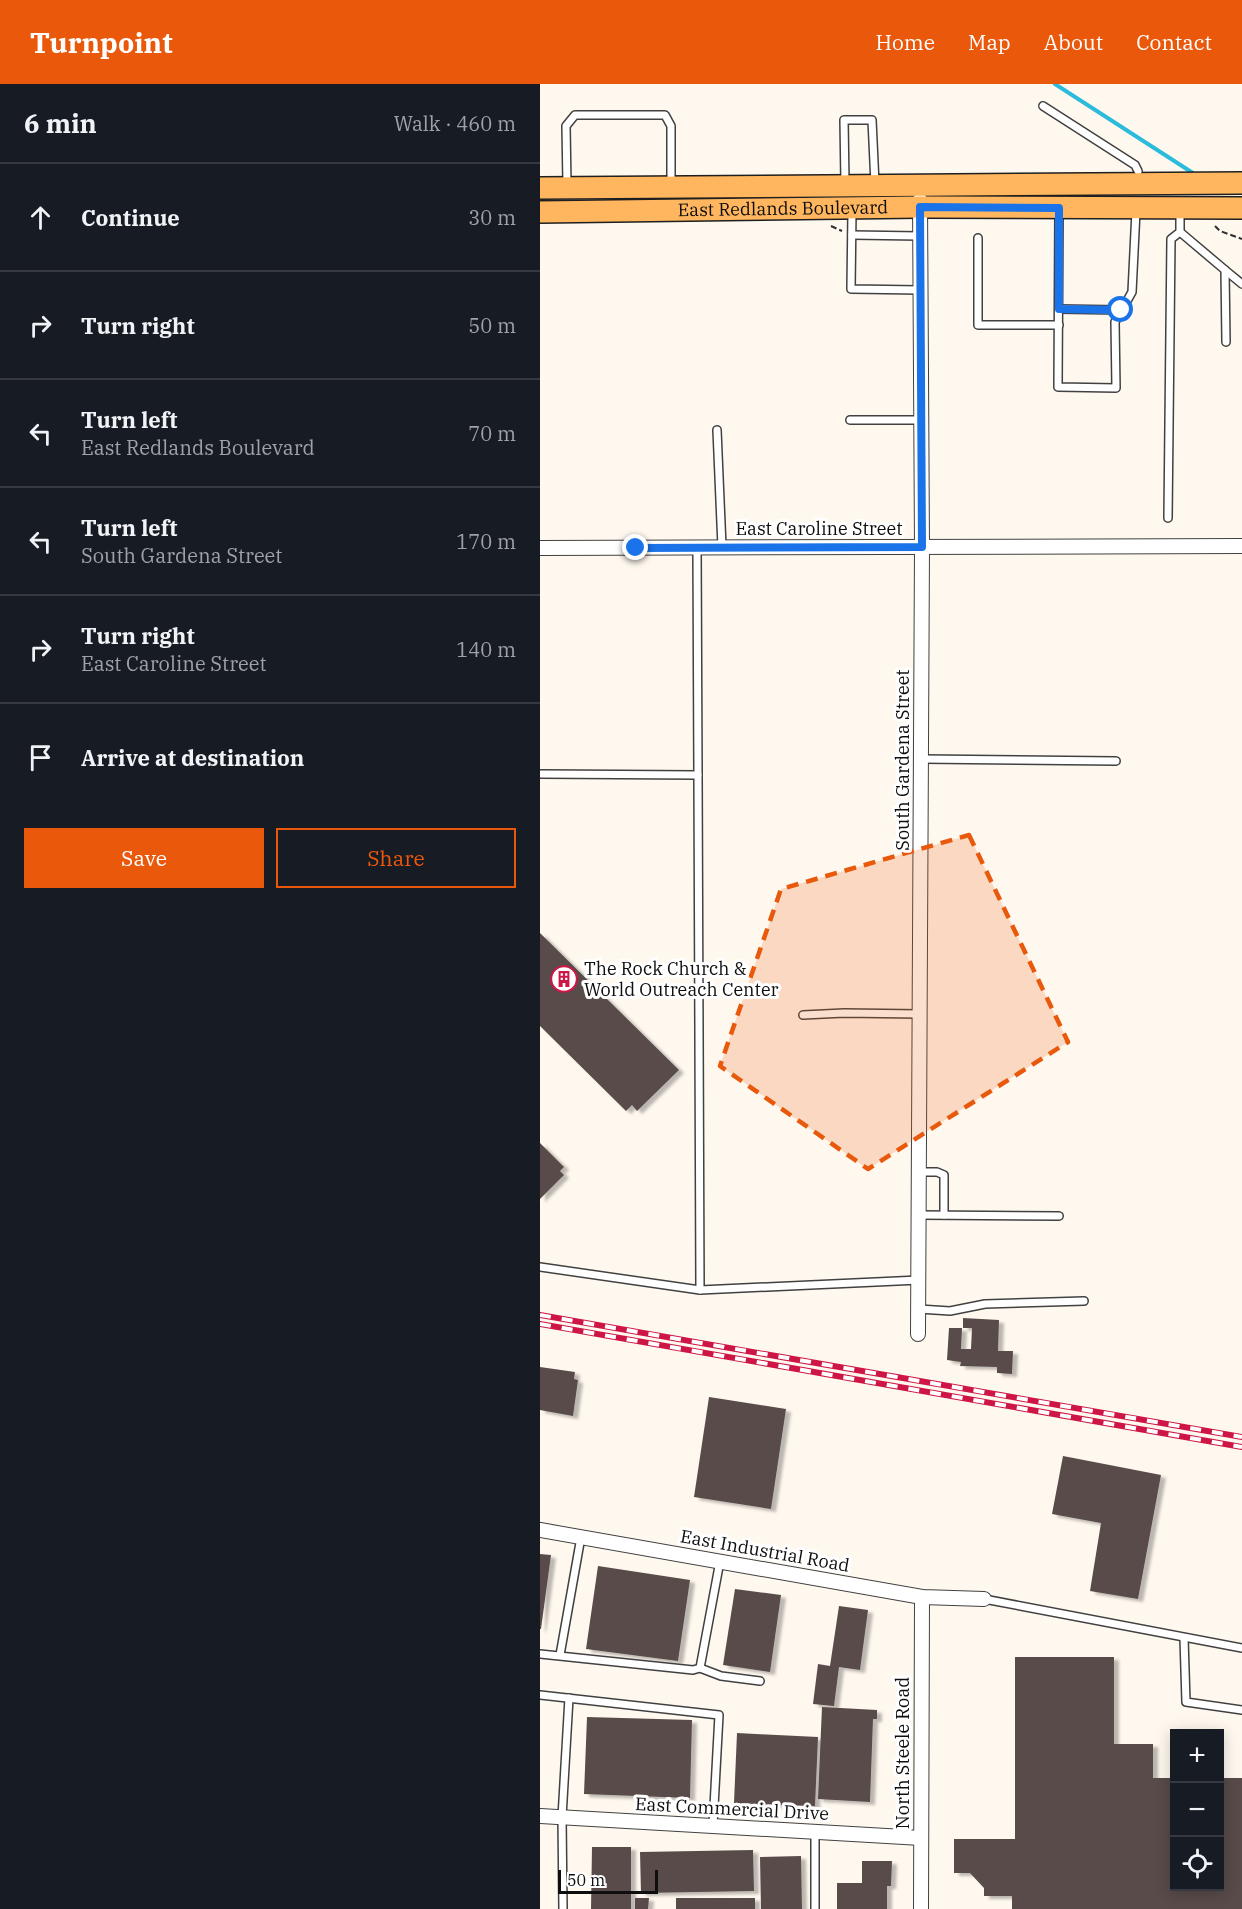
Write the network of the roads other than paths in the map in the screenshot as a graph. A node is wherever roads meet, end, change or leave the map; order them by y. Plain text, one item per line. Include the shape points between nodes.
1 (1043, 106) dead end
2 (1138, 171) dead end
3 (1242, 183) edge
4 (845, 186) junction
5 (875, 186) junction
6 (920, 186) junction
7 (671, 187) junction
8 (540, 188) edge
9 (567, 188) junction
10 (920, 207) junction
11 (853, 208) junction
12 (1059, 208) junction
13 (1136, 208) junction
14 (1197, 208) junction
15 (1242, 208) edge
16 (540, 212) edge
17 (1180, 232) junction
18 (852, 235) junction
19 (920, 236) junction
20 (978, 238) dead end
21 (1225, 270) junction
22 (1242, 284) edge
23 (920, 290) junction
24 (1059, 309) junction
25 (1121, 310) junction
26 (1059, 326) junction
27 (1226, 342) dead end
28 (850, 420) dead end
29 (921, 420) junction
30 (717, 430) dead end
31 (1168, 518) dead end
32 (1242, 546) edge
33 (922, 547) junction
34 (540, 548) edge
35 (697, 548) junction
36 (722, 548) junction
37 (921, 759) junction
38 (1116, 761) dead end
39 (540, 774) edge
40 (698, 775) junction
41 (920, 1014) junction
42 (803, 1015) dead end
43 (920, 1172) junction
44 (920, 1215) junction
45 (944, 1215) junction
46 (1059, 1216) dead end
47 (540, 1267) edge
48 (919, 1280) junction
49 (700, 1290) junction
50 (1084, 1301) dead end
51 (919, 1309) junction
52 (918, 1334) dead end
53 (540, 1530) edge
54 (581, 1537) junction
55 (720, 1561) junction
56 (922, 1597) junction
57 (984, 1599) joint
58 (1184, 1638) junction
59 (1242, 1648) edge
60 (540, 1654) edge
61 (560, 1655) junction
62 (700, 1668) junction
63 (760, 1681) dead end
64 (540, 1695) edge
65 (569, 1698) junction
66 (1242, 1710) edge
67 (540, 1816) edge
68 (562, 1817) junction
69 (713, 1825) junction
70 (815, 1832) junction
71 (921, 1838) junction
72 (563, 1909) edge
73 (815, 1909) edge
74 (921, 1909) edge

1 - 2 lane via 1135,165
3 - 6 main road, East Redlands Boulevard
4 - 5 main road, East Redlands Boulevard
4 - 5 lane via 844,120 872,120
4 - 7 main road, East Redlands Boulevard
5 - 6 main road, East Redlands Boulevard
6 - 10 street, South Gardena Street
7 - 9 main road, East Redlands Boulevard
7 - 9 lane via 671,126 665,115 575,115 566,126
8 - 9 main road, East Redlands Boulevard
10 - 11 main road, East Redlands Boulevard
10 - 12 main road, East Redlands Boulevard
10 - 19 street, South Gardena Street
11 - 16 main road, East Redlands Boulevard
11 - 18 lane
12 - 13 main road, East Redlands Boulevard
12 - 24 lane
13 - 14 main road, East Redlands Boulevard
13 - 25 lane via 1132,292
14 - 15 main road, East Redlands Boulevard
14 - 17 lane
17 - 21 lane
17 - 31 lane via 1171,239
18 - 19 lane
18 - 23 lane via 851,289
19 - 23 street, South Gardena Street
20 - 26 lane via 978,325
21 - 22 lane
21 - 27 lane
23 - 29 street, South Gardena Street
24 - 25 lane
24 - 26 lane
25 - 26 lane via 1115,322 1116,388 1059,387
28 - 29 lane
29 - 33 street, South Gardena Street
30 - 36 lane
32 - 33 street, East Caroline Street
33 - 36 street, East Caroline Street
33 - 37 street, South Gardena Street
34 - 35 street, East Caroline Street
35 - 36 street, East Caroline Street
35 - 40 lane
37 - 38 lane
37 - 41 street, South Gardena Street
39 - 40 lane
40 - 49 lane
41 - 42 lane
41 - 43 street, South Gardena Street
43 - 44 street, South Gardena Street
43 - 45 lane via 944,1175
44 - 45 lane
44 - 48 street, South Gardena Street
45 - 46 lane
47 - 49 lane
48 - 49 lane
48 - 51 street, South Gardena Street
50 - 51 lane via 985,1304 950,1311
51 - 52 street, South Gardena Street
53 - 54 street, East Industrial Road
54 - 55 street, East Industrial Road
54 - 61 lane
55 - 56 street, East Industrial Road
55 - 62 lane
56 - 57 street, East Industrial Road
56 - 71 street, North Steele Road
57 - 58 lane
58 - 59 lane
58 - 66 lane via 1186,1702
60 - 61 lane
61 - 62 lane via 569,1659
62 - 63 lane via 721,1676
64 - 65 lane
65 - 68 lane
65 - 69 lane via 719,1715
67 - 68 street, East Commercial Drive
68 - 69 street, East Commercial Drive
68 - 72 lane
69 - 70 street, East Commercial Drive
70 - 71 street, East Commercial Drive
70 - 73 lane
71 - 74 street, North Steele Road

